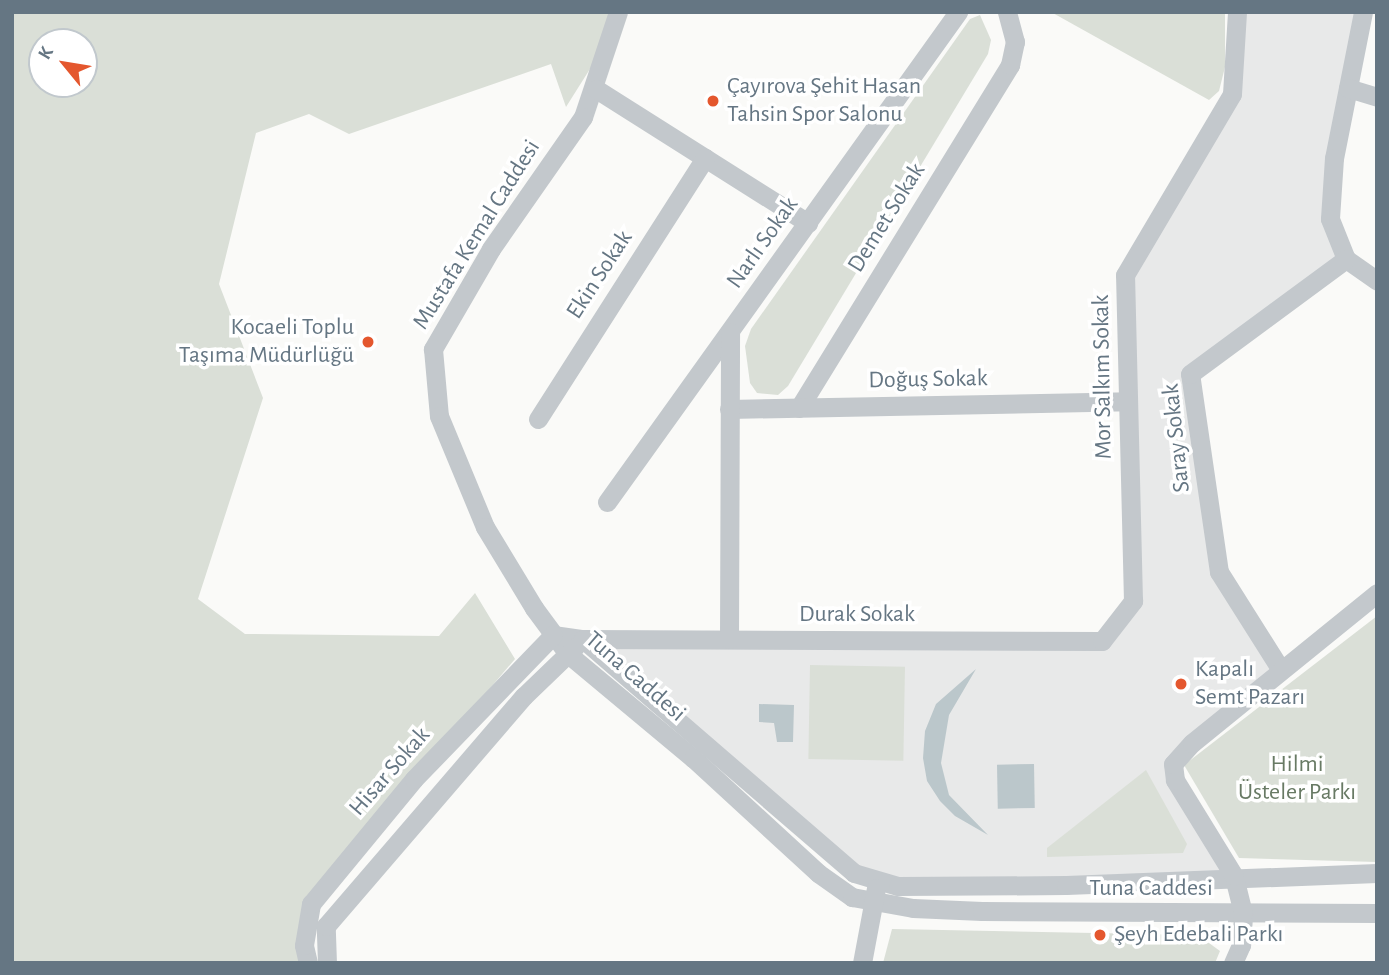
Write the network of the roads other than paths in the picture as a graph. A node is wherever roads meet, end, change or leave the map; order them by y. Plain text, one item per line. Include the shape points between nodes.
1 (618, 12) edge
2 (958, 12) edge
3 (1007, 12) edge
4 (1237, 12) edge
5 (1363, 12) edge
6 (1348, 88) junction
7 (596, 89) junction
8 (1377, 97) edge
9 (705, 158) junction
10 (807, 223) junction
11 (1346, 259) junction
12 (1377, 281) edge
13 (730, 332) junction
14 (1128, 401) junction
15 (799, 408) junction
16 (729, 409) junction
17 (538, 419) dead end
18 (607, 502) dead end
19 (1377, 593) edge
20 (1133, 601) joint
21 (553, 635) junction
22 (583, 639) junction
23 (729, 639) junction
24 (568, 654) junction
25 (1281, 670) junction
26 (1377, 873) edge
27 (1234, 876) junction
28 (878, 880) junction
29 (873, 901) junction
30 (1243, 913) junction
31 (1377, 913) edge
32 (309, 963) edge
33 (327, 963) edge
34 (862, 963) edge
35 (1233, 963) edge

1 - 7 street, Mustafa Kemal Caddesi
2 - 10 street, Narlı Sokak
3 - 15 street, Demet Sokak via 1015,42 1010,65
4 - 14 street, Mor Salkım Sokak via 1232,94 1125,275
5 - 6 street
6 - 8 street
6 - 11 street via 1334,158 1330,219
7 - 9 street
7 - 21 street, Mustafa Kemal Caddesi via 583,117 491,249 433,349 439,416 485,527
9 - 10 street
9 - 17 street, Ekin Sokak
10 - 13 street, Narlı Sokak
11 - 12 street
11 - 25 street, Saray Sokak via 1189,374 1219,572
13 - 16 street
13 - 18 street, Narlı Sokak
14 - 15 street, Doğuş Sokak
14 - 20 street, Mor Salkım Sokak
15 - 16 street, Doğuş Sokak
16 - 23 street
19 - 25 street
20 - 23 street, Durak Sokak via 1102,641
21 - 22 street, Tuna Caddesi
21 - 24 street, Tuna Caddesi
21 - 32 street, Hisar Sokak via 414,779 311,904 304,945
22 - 23 street, Durak Sokak
22 - 24 street
22 - 28 street, Tuna Caddesi via 854,873
24 - 29 street, Tuna Caddesi via 693,758 818,873 852,897
24 - 33 street, Hisar Sokak via 497,727 326,926
25 - 27 street via 1173,764 1175,780
26 - 27 street, Tuna Caddesi
27 - 28 street, Tuna Caddesi via 1066,885 898,886
27 - 30 street
28 - 29 street
29 - 30 street, Tuna Caddesi via 982,911
29 - 34 street
30 - 31 street, Tuna Caddesi
30 - 35 street via 1241,945

